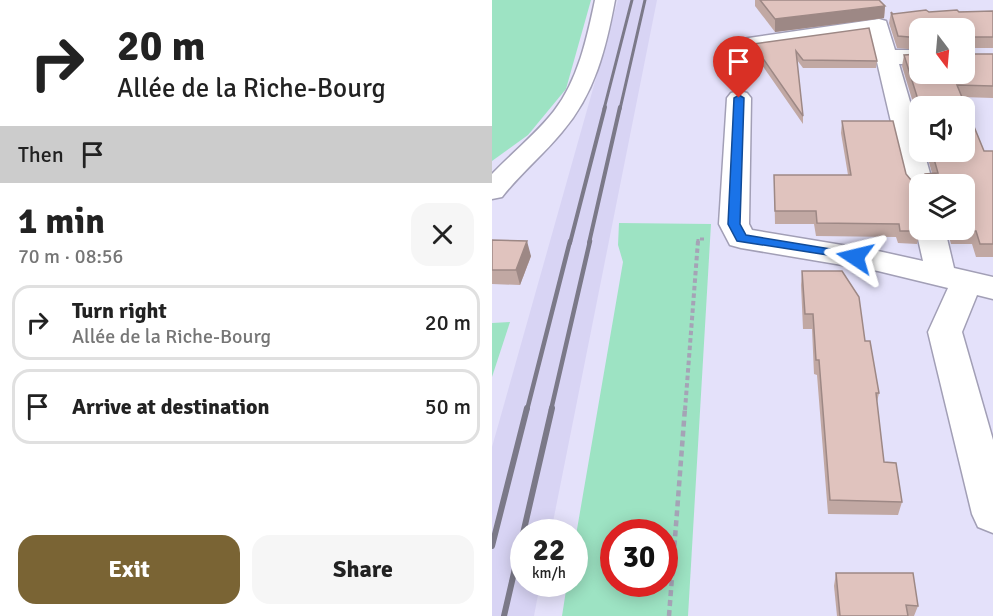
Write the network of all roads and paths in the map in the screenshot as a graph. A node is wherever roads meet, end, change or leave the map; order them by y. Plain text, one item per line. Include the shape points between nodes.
1 (605, 0) edge
2 (735, 46) dead end
3 (886, 57) junction
4 (909, 57) edge
5 (739, 98) dead end
6 (917, 174) edge
7 (492, 191) edge
8 (741, 238) junction
9 (934, 240) edge
10 (966, 282) edge
11 (993, 514) edge
12 (669, 616) edge

1 - 7 street via 572,104
2 - 3 street via 879,25
3 - 4 street
3 - 6 street
5 - 8 street via 734,224
8 - 10 street via 878,261
8 - 12 path via 698,240
9 - 10 street via 939,260
10 - 11 street via 945,332

